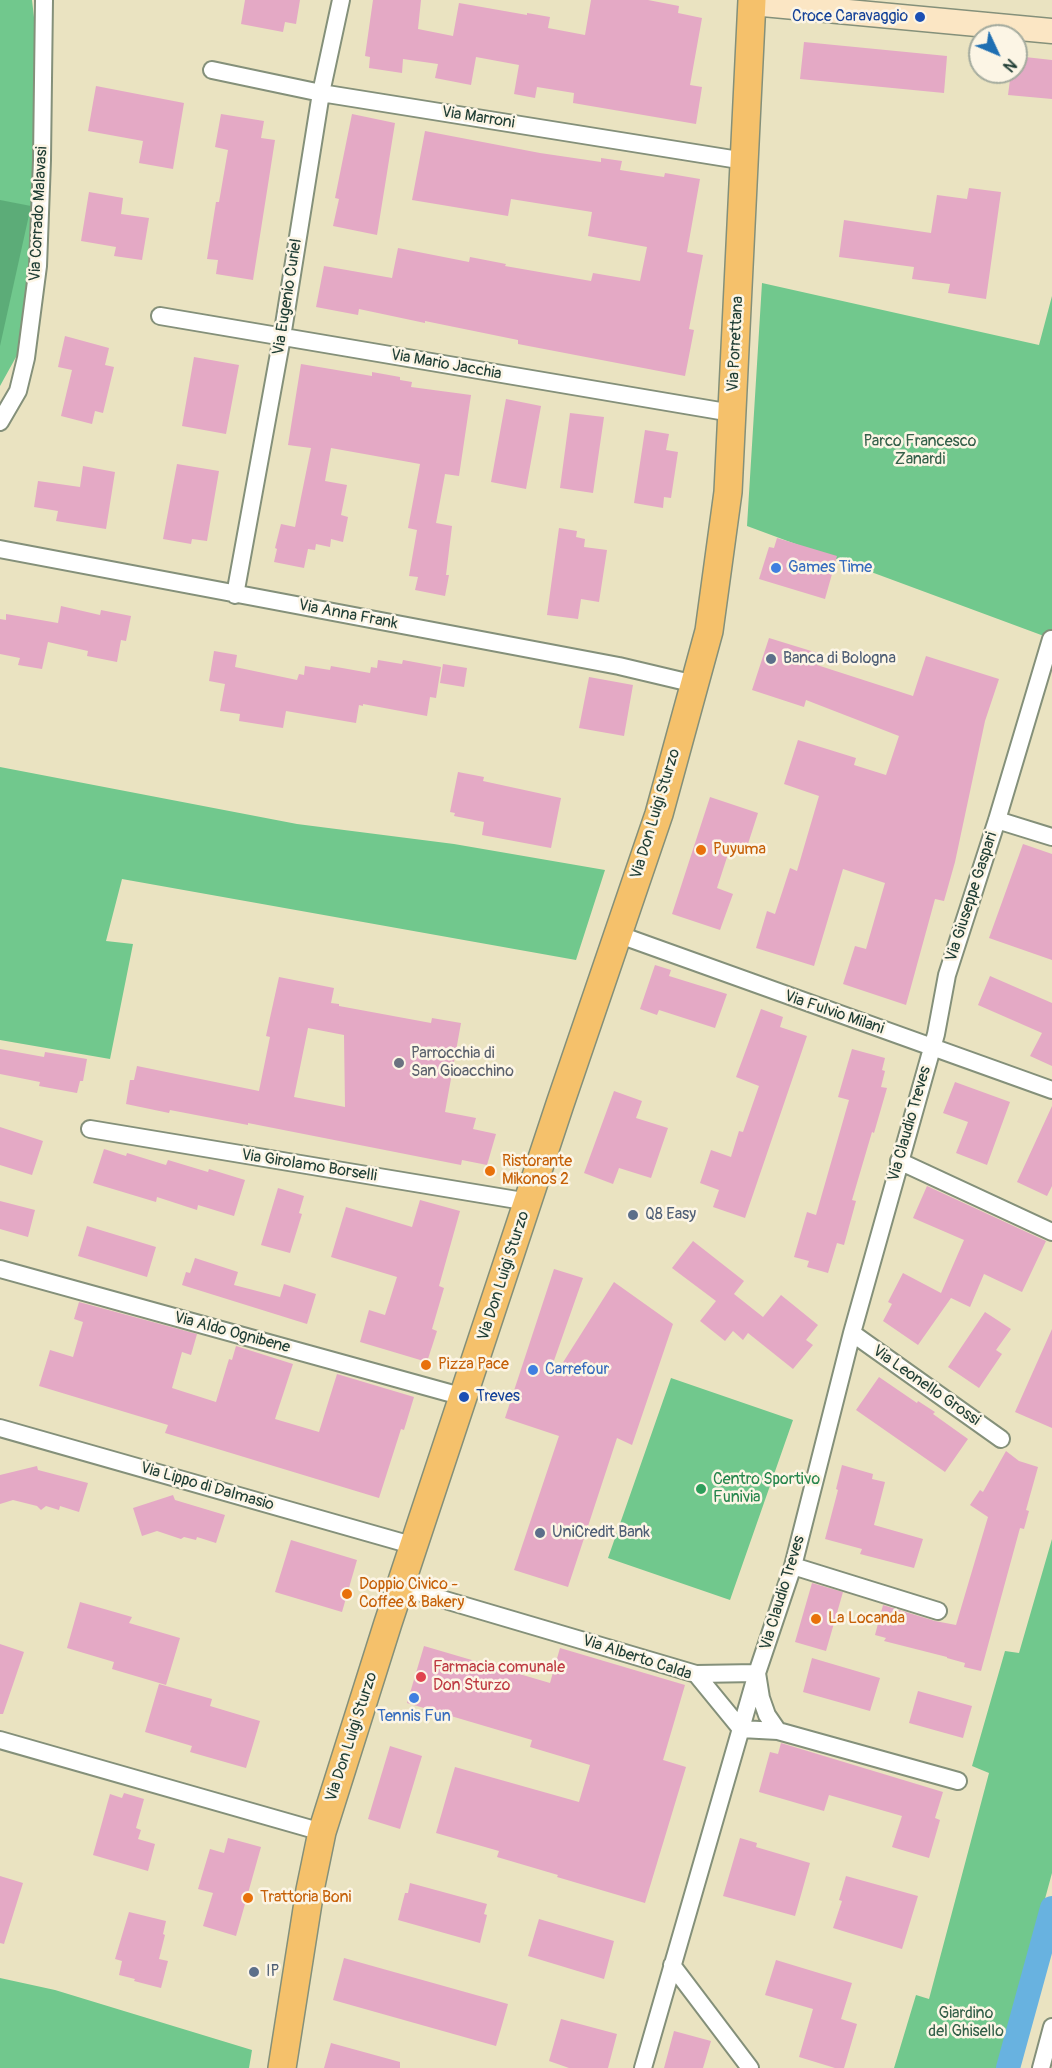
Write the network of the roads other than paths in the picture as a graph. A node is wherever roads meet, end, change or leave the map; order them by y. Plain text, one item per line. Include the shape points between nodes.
1 (44, 0) edge
2 (341, 0) edge
3 (752, 1) edge
4 (1052, 31) edge
5 (213, 70) dead end
6 (321, 93) junction
7 (745, 161) junction
8 (160, 316) dead end
9 (282, 337) junction
10 (732, 413) junction
11 (0, 422) edge
12 (0, 549) edge
13 (235, 595) junction
14 (1051, 639) edge
15 (694, 684) junction
16 (997, 820) junction
17 (1052, 837) edge
18 (617, 934) junction
19 (947, 975) joint
20 (932, 1047) junction
21 (1052, 1090) edge
22 (90, 1129) dead end
23 (899, 1161) junction
24 (529, 1202) junction
25 (1052, 1232) edge
26 (0, 1269) edge
27 (852, 1333) junction
28 (464, 1397) junction
29 (0, 1428) edge
30 (1001, 1439) dead end
31 (415, 1546) junction
32 (793, 1566) junction
33 (401, 1587) junction
34 (938, 1611) dead end
35 (757, 1673) junction
36 (696, 1674) junction
37 (741, 1729) junction
38 (778, 1731) junction
39 (0, 1740) edge
40 (958, 1781) dead end
41 (322, 1832) junction
42 (672, 1965) junction
43 (1052, 2027) edge
44 (282, 2068) edge
45 (643, 2068) edge
46 (750, 2068) edge
47 (1041, 2068) edge

1 - 11 street, Via Corrado Malavasi via 38,266 18,391
2 - 6 street, Via Eugenio Curiel
3 - 4 main road
3 - 7 main road, Via Porrettana
5 - 6 street, Via Marroni
6 - 7 street, Via Marroni
6 - 9 street, Via Eugenio Curiel
7 - 10 main road, Via Porrettana
8 - 9 street, Via Mario Jacchia
9 - 10 street, Via Mario Jacchia
9 - 13 street, Via Eugenio Curiel
10 - 15 main road, Via Porrettana via 728,492 718,570
12 - 13 street, Via Anna Frank
13 - 15 street, Via Anna Frank via 619,666
14 - 16 street, Via Giuseppe Gaspari
15 - 18 main road, Via Don Luigi Sturzo via 659,814
16 - 17 street, Via Giuseppe Gaspari
16 - 19 street, Via Giuseppe Gaspari
18 - 20 street, Via Fulvio Milani
18 - 24 main road, Via Don Luigi Sturzo
19 - 20 street, Via Claudio Treves
20 - 21 street, Via Fulvio Milani
20 - 23 street, Via Claudio Treves
22 - 24 street, Via Girolamo Borselli
23 - 25 street
23 - 27 street, Via Claudio Treves
24 - 28 main road, Via Don Luigi Sturzo
26 - 28 street, Via Aldo Ognibene
27 - 30 street, Via Leonello Grossi
27 - 32 street, Via Claudio Treves
28 - 31 main road, Via Don Luigi Sturzo
29 - 31 street, Via Lippo di Dalmasio
31 - 33 main road, Via Don Luigi Sturzo
32 - 34 street
32 - 35 street, Via Claudio Treves
33 - 36 street, Via Alberto Calda
33 - 41 main road, Via Don Luigi Sturzo
35 - 36 street
35 - 37 street, Via Claudio Treves
35 - 38 street via 760,1698
36 - 37 street, Via Alberto Calda
37 - 38 street
37 - 42 street, Via Claudio Treves
38 - 40 street
39 - 41 street
41 - 44 main road, Via Don Luigi Sturzo
42 - 45 street, Via Claudio Treves
42 - 46 street
43 - 47 street

